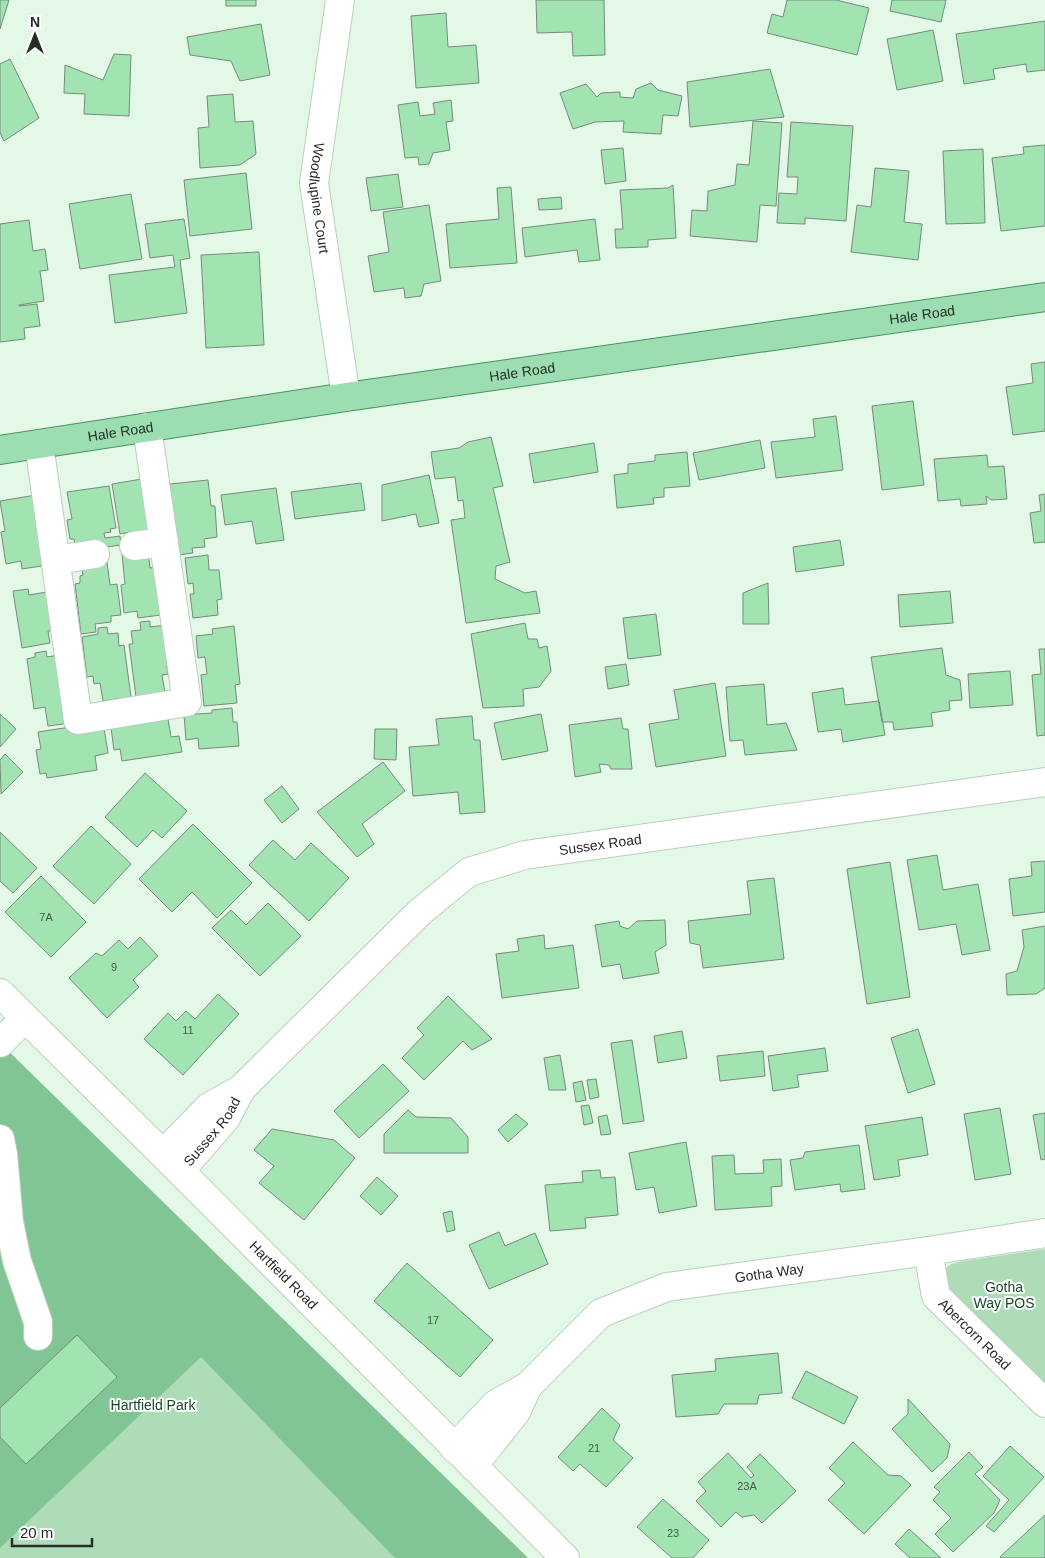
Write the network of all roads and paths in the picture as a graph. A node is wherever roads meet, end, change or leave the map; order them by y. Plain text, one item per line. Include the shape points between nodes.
1 (340, 0) edge
2 (1045, 297) edge
3 (346, 397) junction
4 (147, 428) junction
5 (39, 444) junction
6 (0, 450) edge
7 (164, 542) junction
8 (134, 546) dead end
9 (95, 554) dead end
10 (56, 560) junction
11 (1045, 782) edge
12 (0, 993) edge
13 (25, 1018) junction
14 (0, 1043) edge
15 (0, 1140) edge
16 (171, 1163) junction
17 (1045, 1233) edge
18 (928, 1251) junction
19 (38, 1336) dead end
20 (1045, 1403) edge
21 (463, 1457) junction
22 (564, 1558) edge

1 - 3 street, Woodlupine Court via 314,183
2 - 3 main road, Hale Road
3 - 4 main road, Hale Road
4 - 5 main road, Hale Road
4 - 7 street
5 - 6 main road, Hale Road
5 - 10 street
7 - 8 street
7 - 10 street via 187,702 78,720
9 - 10 street
11 - 16 street, Sussex Road via 525,855 469,872 420,912 241,1089 209,1107
12 - 13 street, Hartfield Road
13 - 14 street
13 - 16 street, Hartfield Road
15 - 19 street via 9,1222 17,1261 38,1322
16 - 21 street, Hartfield Road
17 - 18 street, Gotha Way
18 - 20 street, Abercorn Road via 936,1296
18 - 21 street, Gotha Way via 667,1287 602,1313 528,1386 496,1404
21 - 22 street, Hartfield Road

